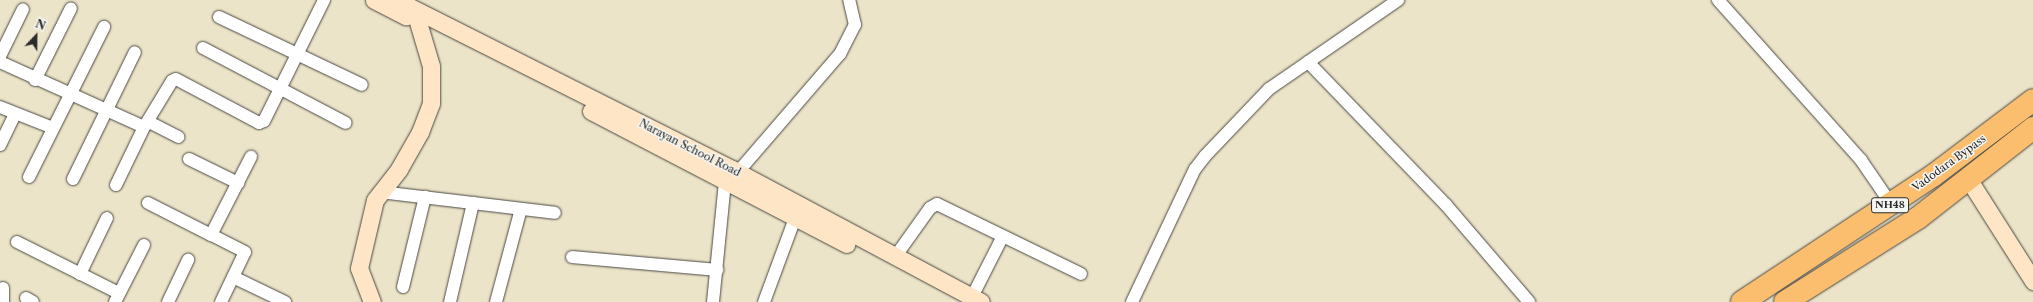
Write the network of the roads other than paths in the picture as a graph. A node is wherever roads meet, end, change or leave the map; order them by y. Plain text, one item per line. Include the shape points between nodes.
1 (324, 0) edge
2 (374, 0) edge
3 (849, 0) edge
4 (1398, 0) edge
5 (1718, 0) edge
6 (394, 3) edge
7 (71, 8) dead end
8 (23, 9) dead end
9 (219, 17) dead end
10 (418, 22) junction
11 (104, 27) dead end
12 (202, 48) dead end
13 (135, 52) dead end
14 (298, 55) junction
15 (0, 56) edge
16 (0, 62) edge
17 (1308, 62) junction
18 (36, 80) junction
19 (362, 85) dead end
20 (281, 89) junction
21 (70, 94) junction
22 (2033, 100) edge
23 (0, 107) edge
24 (107, 110) junction
25 (15, 114) junction
26 (346, 123) dead end
27 (147, 125) junction
28 (53, 128) junction
29 (2033, 128) edge
30 (178, 136) dead end
31 (0, 145) edge
32 (251, 157) dead end
33 (190, 159) dead end
34 (732, 174) junction
35 (29, 177) dead end
36 (73, 179) dead end
37 (1969, 180) junction
38 (238, 183) junction
39 (116, 185) dead end
40 (380, 192) junction
41 (425, 197) junction
42 (148, 203) dead end
43 (473, 203) junction
44 (1891, 204) junction
45 (521, 209) junction
46 (555, 213) dead end
47 (107, 218) dead end
48 (796, 218) junction
49 (212, 235) junction
50 (1003, 236) junction
51 (17, 242) dead end
52 (144, 244) dead end
53 (572, 257) dead end
54 (895, 257) junction
55 (188, 260) dead end
56 (717, 270) junction
57 (80, 274) junction
58 (1081, 274) dead end
59 (233, 277) junction
60 (2033, 281) edge
61 (403, 287) dead end
62 (3, 288) dead end
63 (117, 298) edge
64 (970, 300) edge
65 (3, 302) edge
66 (168, 302) edge
67 (221, 302) edge
68 (285, 302) edge
69 (372, 302) edge
70 (450, 302) edge
71 (496, 302) edge
72 (714, 302) edge
73 (764, 302) edge
74 (1132, 302) edge
75 (1529, 302) edge
76 (1742, 302) edge
77 (1785, 302) edge

1 - 14 street
2 - 6 street
3 - 34 street via 855,25 840,54
4 - 17 street
5 - 44 street via 1861,160
6 - 10 street
6 - 34 street, Narayan School Road
7 - 18 street
8 - 15 street
9 - 14 street
10 - 34 street
10 - 40 street via 431,66 431,103 420,132 398,169
11 - 21 street
12 - 20 street
13 - 24 street
14 - 19 street
14 - 20 street
16 - 18 street
17 - 74 street via 1269,89 1199,162
17 - 75 street via 1446,205
18 - 21 street
20 - 26 street
20 - 27 street via 264,121 259,123 174,79
21 - 24 street
21 - 28 street
22 - 44 highway, Vadodara Bypass / NH48 via 1934,175
23 - 25 street
24 - 27 street
24 - 36 street
25 - 28 street
25 - 31 street
27 - 30 street
27 - 39 street
28 - 35 street
29 - 37 highway, NH48
32 - 38 street
33 - 38 street
34 - 48 street
34 - 54 street, Narayan School Road
34 - 56 street
37 - 60 street
37 - 77 highway, NH48 via 1918,218
38 - 49 street
40 - 41 street
40 - 69 street via 375,200 360,264
41 - 43 street
41 - 61 street
42 - 49 street
43 - 45 street
43 - 70 street
44 - 76 highway, Vadodara Bypass / NH48
45 - 46 street
45 - 71 street
47 - 57 street
48 - 64 street
48 - 73 street
49 - 59 street via 245,252
50 - 54 street via 934,204
50 - 58 street
50 - 64 street
51 - 57 street
52 - 63 street
53 - 56 street
54 - 64 street, Narayan School Road
55 - 66 street
56 - 72 street
57 - 63 street
59 - 67 street
59 - 68 street
62 - 65 street

